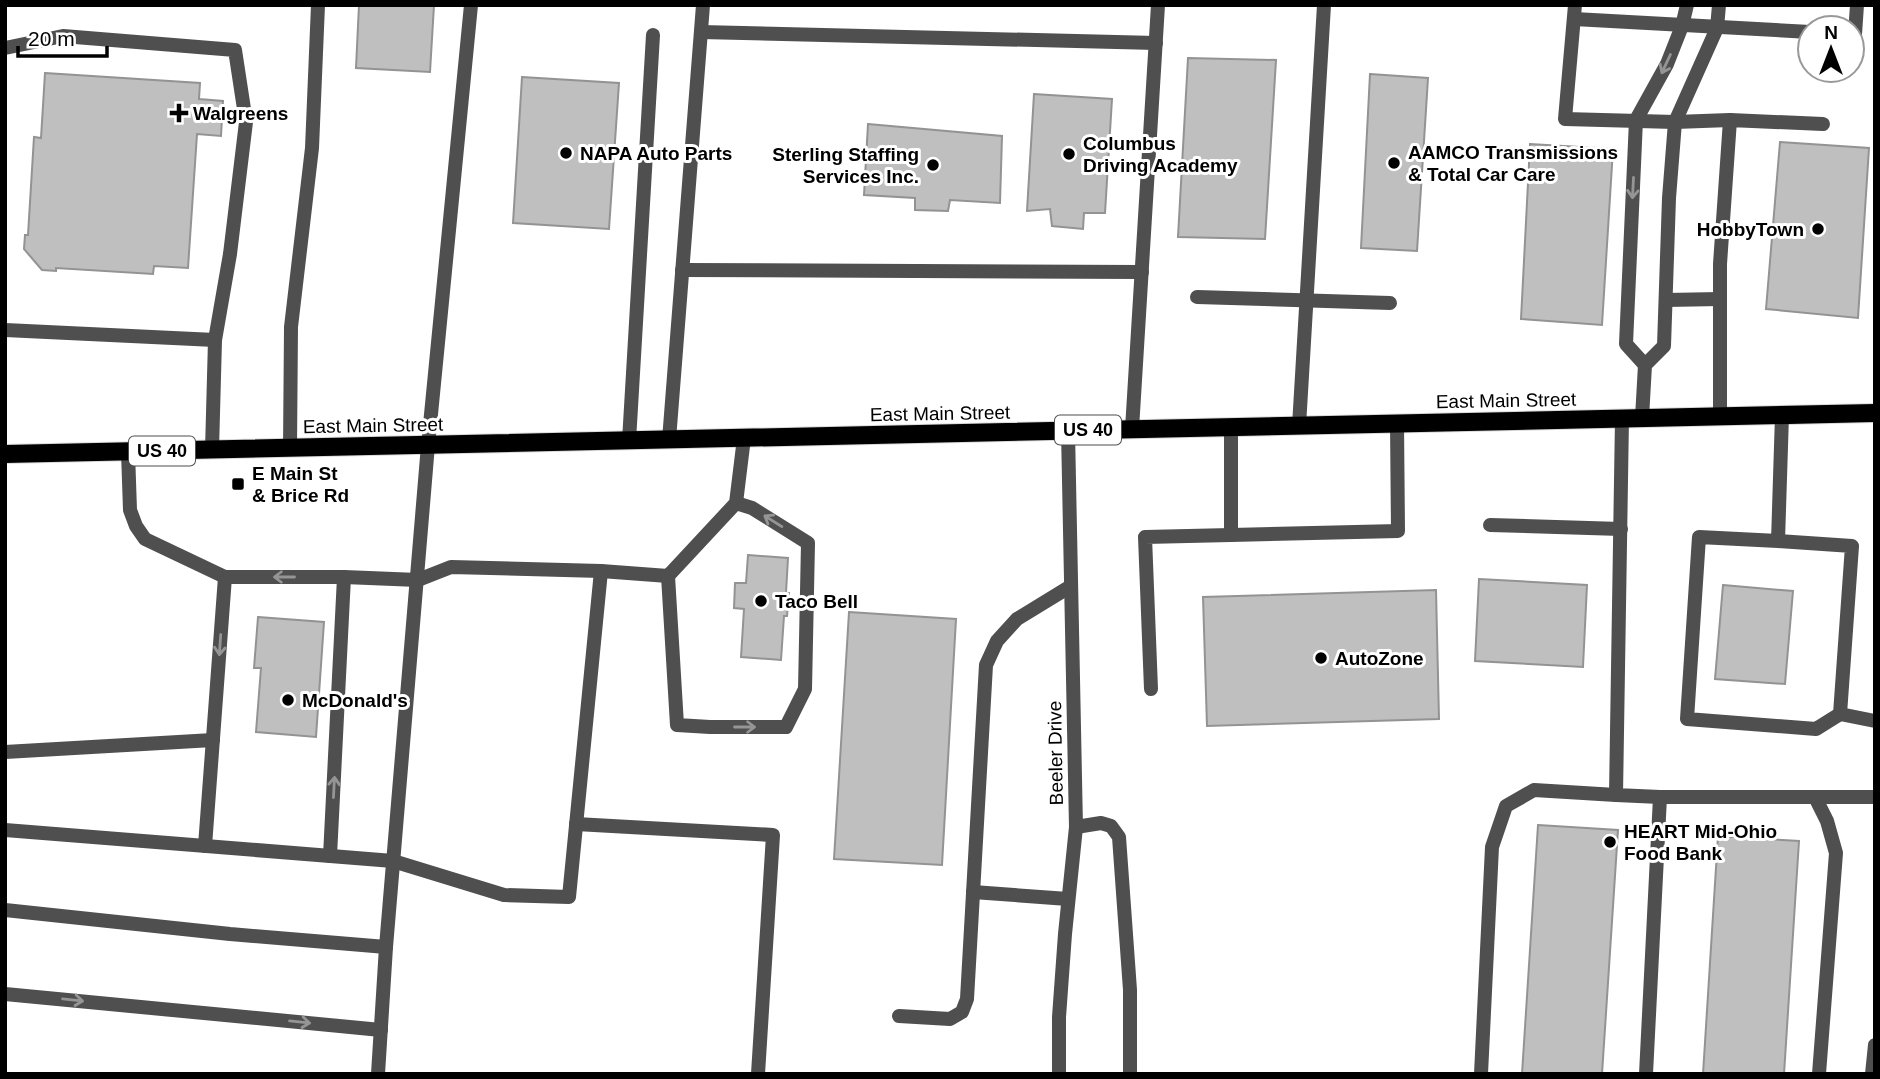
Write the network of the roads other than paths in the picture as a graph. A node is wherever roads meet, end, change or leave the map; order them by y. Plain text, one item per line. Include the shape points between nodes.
1 (318, 5) edge
2 (471, 5) edge
3 (703, 5) edge
4 (1158, 5) edge
5 (1324, 5) edge
6 (1687, 5) edge
7 (1719, 5) edge
8 (1574, 12) edge
9 (1682, 26) junction
10 (1717, 28) junction
11 (1796, 31) edge
12 (701, 32) junction
13 (653, 35) dead end
14 (1156, 43) junction
15 (5, 48) edge
16 (1636, 120) junction
17 (1730, 120) junction
18 (1675, 122) junction
19 (1824, 124) dead end
20 (682, 270) junction
21 (1142, 272) junction
22 (1197, 297) dead end
23 (1720, 299) junction
24 (1666, 300) junction
25 (1307, 301) junction
26 (1390, 303) dead end
27 (5, 330) edge
28 (215, 340) junction
29 (1645, 366) junction
30 (1875, 413) edge
31 (1782, 415) junction
32 (1720, 416) junction
33 (1622, 418) junction
34 (1642, 418) junction
35 (1397, 423) junction
36 (1299, 426) junction
37 (1231, 427) junction
38 (1132, 429) junction
39 (1068, 431) junction
40 (744, 438) junction
41 (669, 440) junction
42 (629, 441) junction
43 (428, 445) junction
44 (290, 448) junction
45 (212, 450) junction
46 (128, 452) junction
47 (5, 454) edge
48 (736, 503) junction
49 (1490, 525) dead end
50 (1621, 529) junction
51 (1231, 535) junction
52 (1778, 541) junction
53 (601, 571) junction
54 (668, 576) junction
55 (225, 577) junction
56 (344, 577) junction
57 (418, 580) junction
58 (1071, 586) junction
59 (1151, 689) dead end
60 (1840, 714) junction
61 (1875, 721) edge
62 (213, 740) junction
63 (5, 752) edge
64 (1616, 795) junction
65 (1660, 797) junction
66 (1815, 797) junction
67 (1875, 797) edge
68 (576, 824) junction
69 (1076, 827) junction
70 (5, 831) edge
71 (205, 846) junction
72 (330, 856) junction
73 (393, 861) junction
74 (973, 892) junction
75 (1068, 899) junction
76 (5, 910) edge
77 (386, 947) junction
78 (5, 993) edge
79 (899, 1016) dead end
80 (381, 1030) junction
81 (1875, 1045) edge
82 (378, 1074) edge
83 (758, 1074) edge
84 (1059, 1074) edge
85 (1130, 1074) edge
86 (1480, 1074) edge
87 (1646, 1074) edge
88 (1819, 1074) edge
89 (1872, 1074) edge

1 - 44 street via 313,148 291,327
2 - 43 street
3 - 12 street
4 - 14 street
5 - 25 street
6 - 9 street
7 - 10 street
8 - 9 street
8 - 16 street via 1565,119
9 - 10 street
9 -> 16 street
10 - 11 street
10 - 18 street
12 - 14 street
12 - 20 street
13 - 42 street
14 - 21 street
15 - 28 street via 63,36 235,50 246,122
16 - 18 street
16 -> 29 street via 1626,344
17 - 18 street
17 - 19 street
17 - 23 street
18 - 24 street
20 - 21 street
20 - 41 street
21 - 38 street
22 - 25 street
23 - 24 street
23 - 32 street
24 - 29 street via 1664,346
25 - 26 street
25 - 36 street
27 - 28 street
28 - 45 street
29 - 34 street
30 - 31 main road, East Main Street / US 40
31 - 32 main road, East Main Street / US 40
31 - 52 street
32 - 34 main road, East Main Street / US 40
33 - 34 main road, East Main Street / US 40
33 - 35 main road, East Main Street / US 40
33 - 50 street
35 - 36 main road, East Main Street / US 40
35 - 51 street via 1398,531
36 - 37 main road, East Main Street / US 40
37 - 38 main road, East Main Street / US 40
37 - 51 street
38 - 39 main road, East Main Street / US 40
39 - 40 main road, East Main Street / US 40
39 - 58 street, Beeler Drive
40 - 41 main road, East Main Street / US 40
40 - 48 street
41 - 42 main road, East Main Street / US 40
42 - 43 main road, East Main Street / US 40
43 - 44 main road, East Main Street / US 40
43 - 57 street
44 - 45 main road, East Main Street / US 40
45 - 46 main road, East Main Street / US 40
46 - 47 main road, East Main Street / US 40
46 - 55 street via 130,510 145,539
48 - 54 street
54 -> 48 street via 677,724 786,727 805,690 808,542
49 - 50 street
50 - 64 street
51 - 59 street via 1145,537
52 - 60 street via 1852,546
52 - 60 street via 1699,537 1687,719 1816,729
53 - 54 street
53 - 57 street via 451,567
53 - 68 street
56 -> 55 street
55 -> 62 street
56 - 57 street
72 -> 56 street
57 - 73 street
58 - 69 street, Beeler Drive
58 - 74 street via 1017,619 997,641 986,665
60 - 61 street
62 - 63 street
62 - 71 street
64 - 65 street
64 - 86 street via 1534,790 1506,806 1492,847
65 - 66 street
65 - 87 street
66 - 67 street
66 - 88 street via 1836,853
68 - 73 street via 569,897 503,895
68 - 83 street via 773,835
69 - 75 street, Beeler Drive
69 - 85 street via 1101,823 1111,826 1119,837 1130,990
70 - 71 street
71 - 72 street
72 - 73 street
73 - 77 street
74 - 75 street
74 - 79 street via 967,999 962,1012 950,1019
75 - 84 street, Beeler Drive
76 - 77 street
77 - 80 street
78 -> 80 street
80 - 82 street
81 - 89 street

